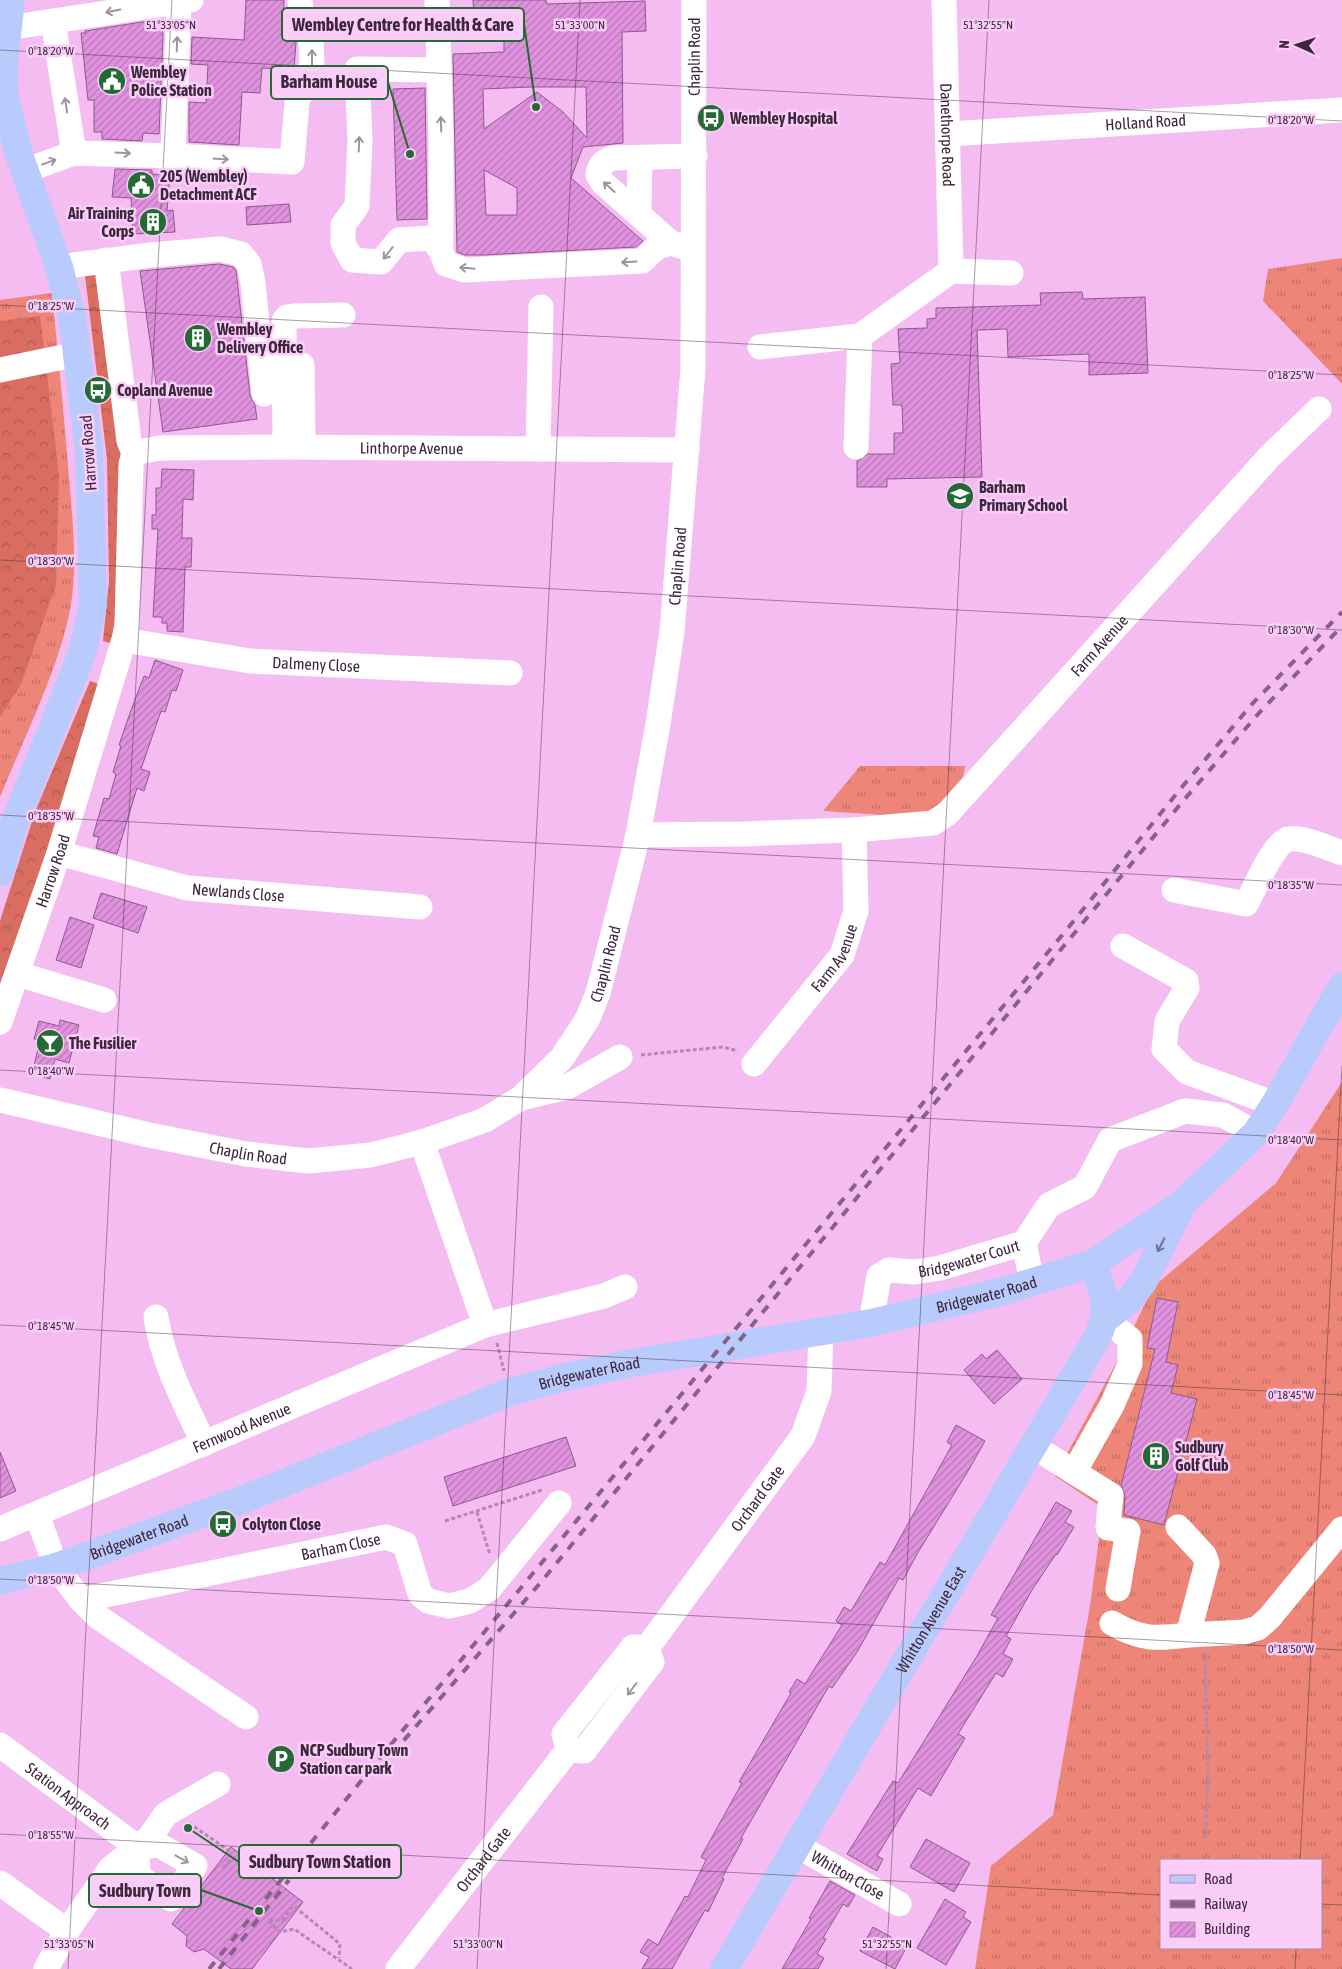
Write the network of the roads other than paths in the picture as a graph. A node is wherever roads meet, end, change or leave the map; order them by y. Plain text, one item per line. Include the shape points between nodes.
1 (12, 0) edge
2 (300, 0) edge
3 (437, 0) edge
4 (694, 0) edge
5 (944, 0) edge
6 (185, 1) edge
7 (53, 21) junction
8 (8, 28) junction
9 (439, 70) junction
10 (1342, 110) edge
11 (6, 131) edge
12 (948, 134) junction
13 (74, 153) junction
14 (173, 156) junction
15 (695, 156) junction
16 (640, 158) junction
17 (24, 171) junction
18 (639, 212) junction
19 (683, 246) junction
20 (441, 252) junction
21 (106, 260) junction
22 (59, 267) junction
23 (950, 271) junction
24 (1011, 272) dead end
25 (541, 307) dead end
26 (343, 315) dead end
27 (860, 336) junction
28 (760, 347) dead end
29 (78, 354) junction
30 (0, 370) edge
31 (264, 394) dead end
32 (1319, 408) dead end
33 (294, 447) junction
34 (856, 447) dead end
35 (538, 449) junction
36 (687, 450) junction
37 (134, 453) junction
38 (124, 640) junction
39 (82, 654) junction
40 (116, 664) junction
41 (510, 674) dead end
42 (854, 830) junction
43 (638, 835) junction
44 (59, 853) junction
45 (1342, 853) edge
46 (0, 872) edge
47 (1174, 890) dead end
48 (420, 907) dead end
49 (1124, 946) dead end
50 (18, 974) junction
51 (1342, 986) edge
52 (104, 1000) dead end
53 (0, 1022) edge
54 (620, 1057) road end
55 (754, 1064) road end
56 (521, 1098) junction
57 (0, 1100) edge
58 (1275, 1104) junction
59 (1256, 1134) junction
60 (422, 1142) junction
61 (1184, 1202) junction
62 (1024, 1243) junction
63 (1092, 1264) junction
64 (1032, 1282) junction
65 (625, 1287) dead end
66 (156, 1317) dead end
67 (1104, 1319) junction
68 (871, 1322) junction
69 (485, 1325) junction
70 (815, 1332) junction
71 (204, 1444) junction
72 (1032, 1446) junction
73 (1074, 1472) junction
74 (553, 1496) road end
75 (37, 1515) junction
76 (1178, 1527) dead end
77 (0, 1529) edge
78 (1342, 1529) edge
79 (56, 1567) junction
80 (0, 1581) edge
81 (1118, 1589) dead end
82 (82, 1600) junction
83 (1112, 1623) dead end
84 (1250, 1630) junction
85 (1280, 1634) dead end
86 (1198, 1638) junction
87 (246, 1717) dead end
88 (0, 1745) edge
89 (218, 1784) dead end
90 (796, 1845) junction
91 (137, 1847) junction
92 (0, 1883) edge
93 (899, 1904) dead end
94 (67, 1932) junction
95 (46, 1969) edge
96 (398, 1969) edge
97 (724, 1969) edge

1 - 8 main road, Harrow Road
14 -> 2 street via 292,162 297,102 312,64 312,41 301,21
3 - 9 street
4 - 15 street, Chaplin Road
5 - 12 street, Danethorpe Road
6 -> 7 street
14 -> 6 street
7 - 8 street
13 -> 7 street
8 - 11 main road, Harrow Road via 4,62
20 -> 9 street
20 -> 9 street via 432,238 398,240 381,262 352,260 343,243 343,225 357,206 360,140 357,69
10 - 12 street, Holland Road
11 - 17 main road, Harrow Road
12 - 23 street, Danethorpe Road
13 -> 14 street
17 -> 13 street
15 - 16 street
15 - 19 street, Chaplin Road
16 - 18 street
18 -> 16 street via 598,175 599,167 612,158
17 - 22 main road, Harrow Road
18 - 19 street
19 -> 20 street via 657,247 642,261 465,270 446,264
19 - 36 street, Chaplin Road via 693,370
21 - 22 street
21 - 31 street via 220,249 241,254 249,264 254,284
21 - 37 street via 129,441
22 - 29 main road, Harrow Road
23 - 24 street
23 - 27 street
25 - 35 street
26 - 33 street via 301,315
27 - 28 street
27 - 34 street
29 - 30 street
29 - 39 main road, Harrow Road via 92,511 93,604
32 - 42 street, Farm Avenue via 1270,456 948,814 933,823
33 - 35 street, Linthorpe Avenue
33 - 37 street, Linthorpe Avenue via 160,448
35 - 36 street, Linthorpe Avenue
36 - 43 street, Chaplin Road via 672,632
37 - 38 street, Harrow Road
38 - 40 street, Harrow Road
38 - 41 street, Dalmeny Close via 250,661
39 - 40 street
39 - 46 main road, Harrow Road via 13,827
40 - 44 street, Harrow Road
42 - 43 street, Farm Avenue
42 - 55 street, Farm Avenue via 856,911 842,955
43 - 56 street, Chaplin Road via 598,993 588,1018 562,1058
44 - 48 street, Newlands Close via 187,888
44 - 50 street, Harrow Road
45 - 47 street via 1288,839 1278,845 1246,904
49 - 58 street via 1186,981 1187,988 1167,1021 1164,1049 1187,1072
50 - 52 street
50 - 53 street, Harrow Road
51 - 58 main road, Bridgewater Road
54 - 56 street, Chaplin Road via 567,1087
56 - 60 street, Chaplin Road via 485,1120
57 - 60 street, Chaplin Road via 149,1135 246,1154 308,1161 371,1155
58 - 59 main road, Bridgewater Road
59 - 61 main road, Bridgewater Road
59 - 62 street, Bridgewater Court via 1223,1115 1185,1111 1110,1140 1085,1187 1049,1205
60 - 69 street
61 - 63 main road, Bridgewater Road
61 -> 67 main road, Bridgewater Road via 1143,1282 1128,1301
62 - 64 street
62 - 68 street, Bridgewater Court via 940,1268 915,1272 889,1270 879,1276
63 - 64 main road, Bridgewater Road
63 - 67 main road, Whitton Avenue East via 1105,1296
64 - 68 main road, Bridgewater Road
65 - 69 street, Fernwood Avenue via 604,1296
66 - 71 street via 170,1371
67 - 72 main road, Whitton Avenue East via 1098,1336
67 - 73 street via 1130,1339 1130,1364 1112,1405
68 - 70 main road, Bridgewater Road
69 - 71 street, Fernwood Avenue
70 - 79 main road, Bridgewater Road via 627,1364 507,1393 244,1499
70 - 96 street, Orchard Gate via 819,1391 803,1436 647,1648 652,1662 584,1751 568,1750
71 - 75 street, Fernwood Avenue
72 - 73 street
72 - 90 main road, Whitton Avenue East
73 - 81 street via 1111,1496 1108,1528 1128,1531
74 - 82 street, Barham Close via 489,1589 470,1601 449,1606 428,1601 420,1594 405,1544 386,1537
75 - 77 street, Fernwood Avenue
75 - 79 street
76 - 86 street via 1207,1562
78 - 84 street via 1270,1617 1258,1628
79 - 80 main road, Bridgewater Road
79 - 82 street
82 - 87 street via 98,1616
83 - 86 street via 1132,1635
84 - 85 street
84 - 86 street
88 - 91 street, Station Approach
89 - 91 street via 166,1814 150,1837
90 - 93 street, Whitton Close
90 - 97 main road, Whitton Avenue East
91 - 94 street via 110,1870
92 - 94 street
94 - 95 street

